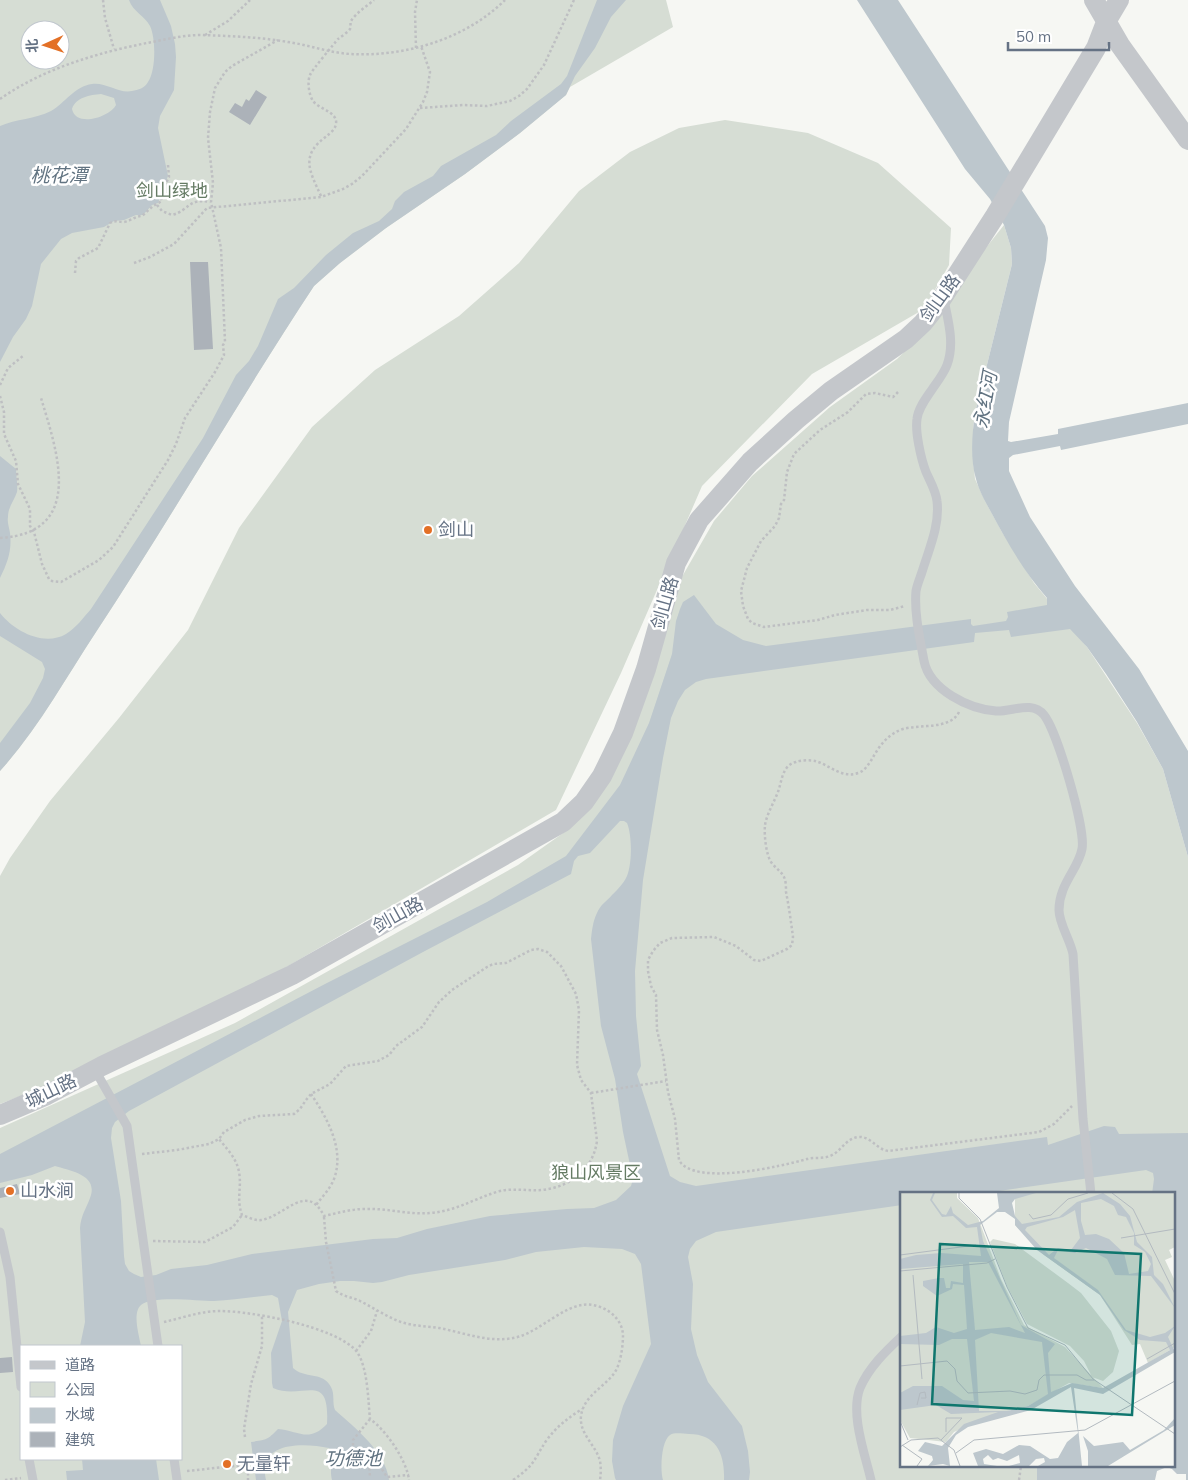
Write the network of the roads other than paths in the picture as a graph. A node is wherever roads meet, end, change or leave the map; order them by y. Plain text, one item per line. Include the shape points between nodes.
1 (1094, 0) edge
2 (1120, 0) edge
3 (1106, 22) junction
4 (1188, 140) edge
5 (944, 296) junction
6 (98, 1068) junction
7 (0, 1114) edge
8 (1091, 1192) edge
9 (0, 1232) edge
10 (900, 1338) edge
11 (158, 1345) edge
12 (20, 1376) edge
13 (29, 1460) edge
14 (174, 1460) edge
15 (176, 1476) edge
16 (32, 1478) edge
17 (871, 1480) edge

1 - 3 street
2 - 3 street, 剑山路
3 - 4 street
3 - 5 street, 剑山路 via 1096,48
5 - 6 street, 剑山路 via 906,339 831,391 750,462 699,520 676,563 646,669 623,732 602,776 584,802 563,822 292,975
5 - 8 lane via 951,340 950,357 916,421 926,471 937,499 938,520 916,591 924,663 936,683 948,693 985,710 1038,709 1045,716 1075,798 1082,848 1065,882 1059,908 1073,954
6 - 7 street, 城山路 via 47,1095
6 - 11 lane via 127,1126
9 - 12 lane via 10,1277
10 - 17 lane via 870,1369 860,1389 857,1408
13 - 16 lane
14 - 15 lane

